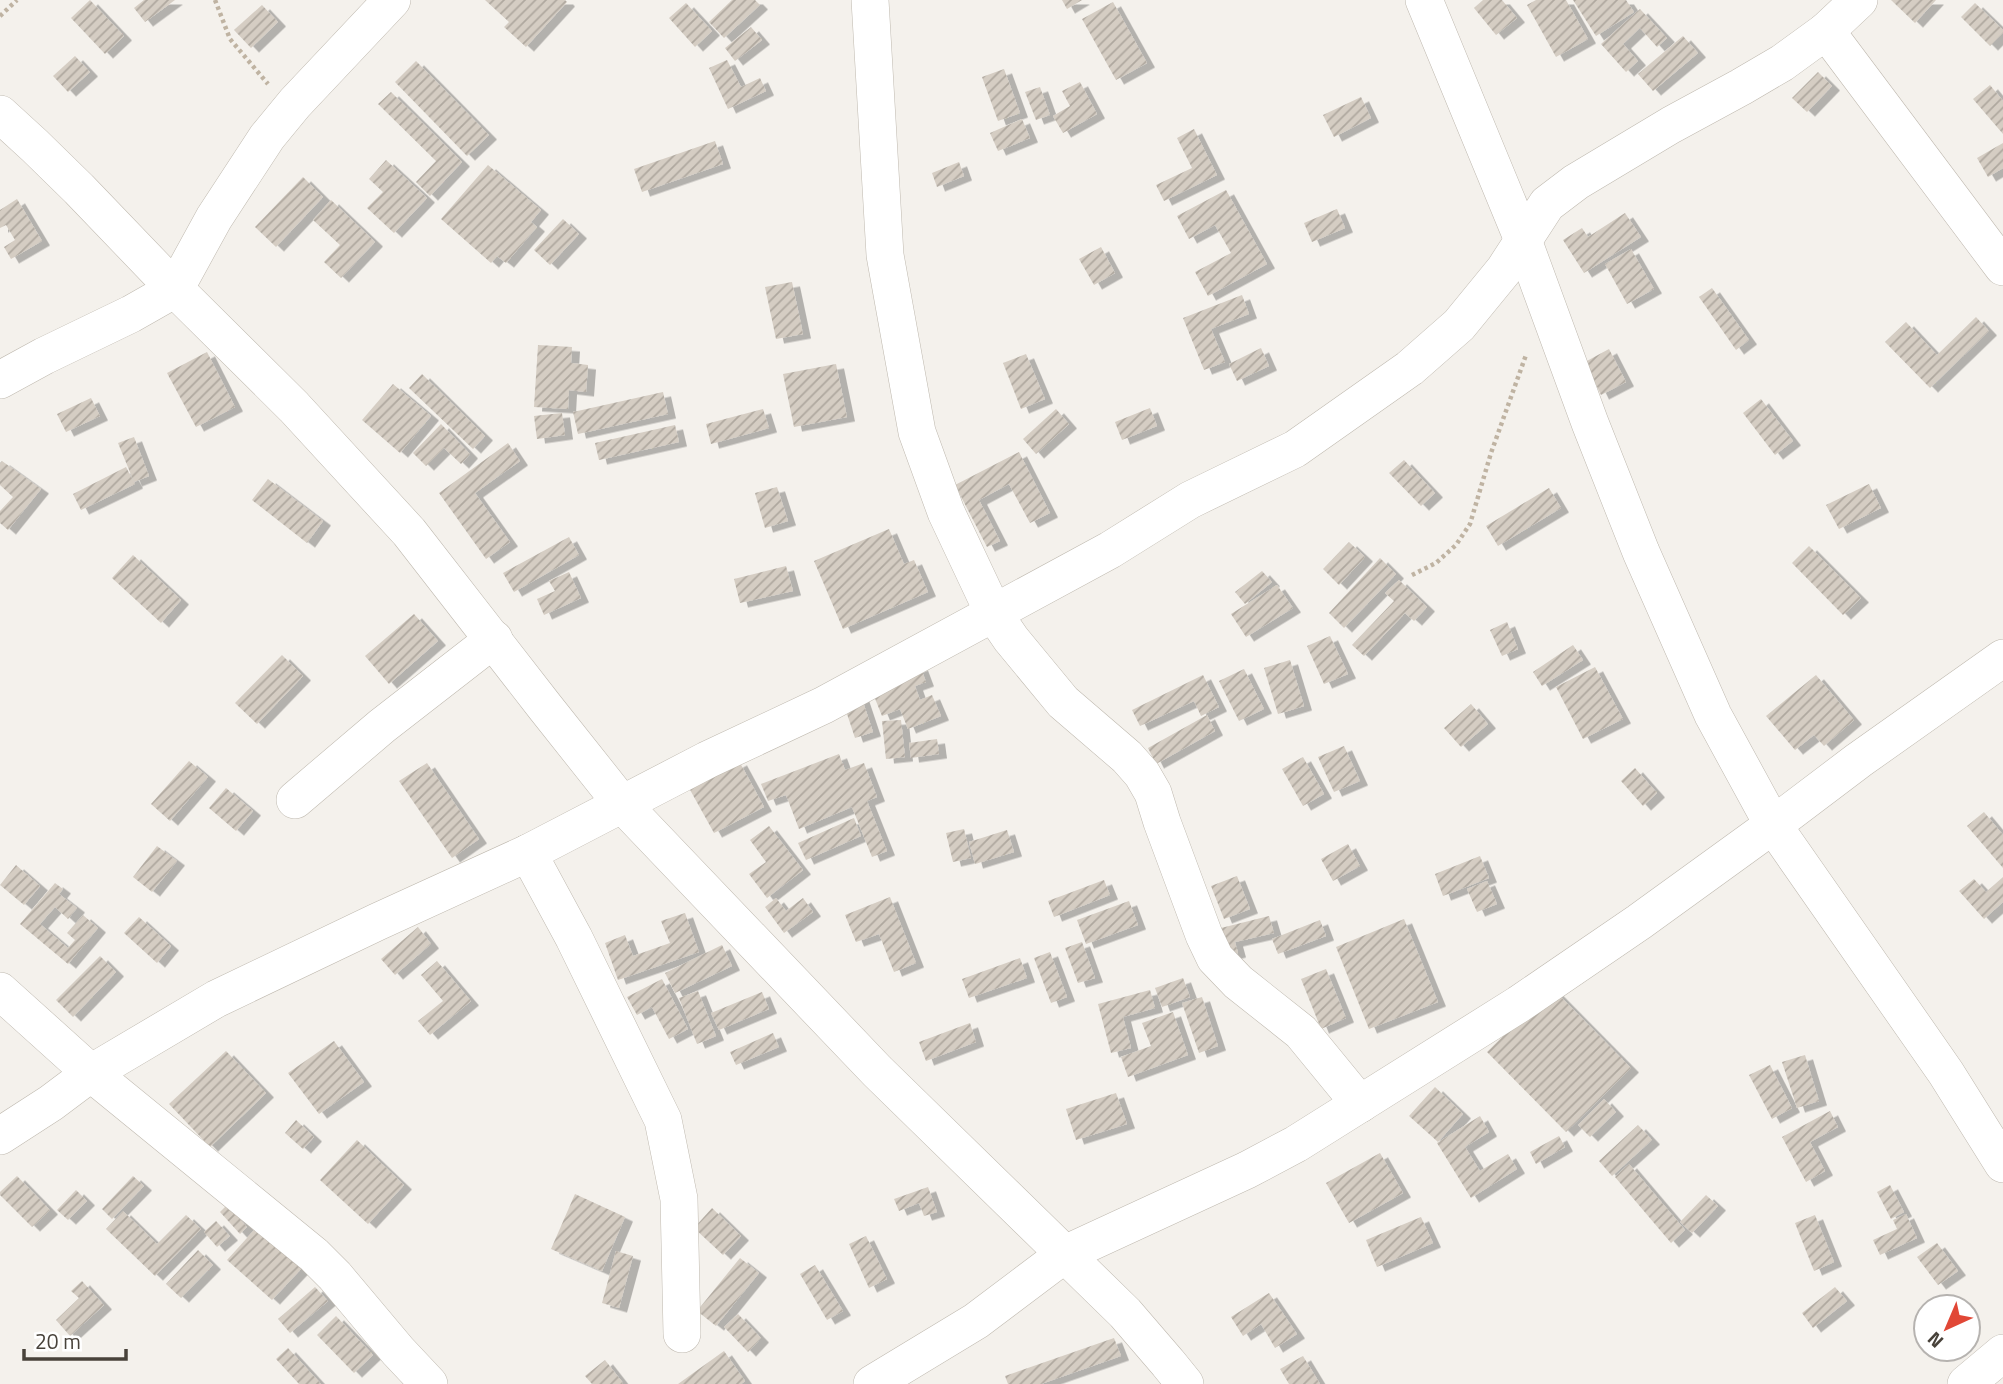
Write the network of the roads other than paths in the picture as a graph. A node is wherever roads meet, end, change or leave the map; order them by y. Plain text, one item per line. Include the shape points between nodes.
1 (392, 0) edge
2 (1423, 0) edge
3 (1859, 0) edge
4 (869, 2) edge
5 (1826, 31) junction
6 (0, 114) edge
7 (1522, 240) junction
8 (2003, 267) edge
9 (175, 289) junction
10 (0, 380) edge
11 (994, 614) junction
12 (494, 639) junction
13 (2003, 658) edge
14 (295, 800) dead end
15 (622, 804) junction
16 (1773, 825) junction
17 (528, 853) junction
18 (0, 991) edge
19 (91, 1073) junction
20 (1360, 1104) junction
21 (0, 1136) edge
22 (2003, 1164) edge
23 (1065, 1254) junction
24 (682, 1334) dead end
25 (2003, 1353) edge
26 (429, 1384) edge
27 (872, 1384) edge
28 (1185, 1384) edge
29 (1966, 1384) edge

1 - 9 street via 267,137
2 - 7 street
3 - 5 street
4 - 11 street via 884,255 917,432 946,512
5 - 7 street via 1782,63 1576,183 1547,204
5 - 8 street
6 - 9 street via 79,188
7 - 11 street via 1459,325 1410,368 1315,436 1190,500
7 - 16 street via 1641,552 1713,715
9 - 10 street
9 - 12 street via 294,407 409,532
11 - 15 street via 824,705
11 - 20 street via 1063,702 1142,774 1219,963 1301,1032
12 - 14 street
12 - 15 street
13 - 16 street
15 - 17 street
15 - 23 street via 877,1071
16 - 20 street via 1519,1004
16 - 22 street via 1946,1073
17 - 19 street via 216,999
17 - 24 street via 663,1120 680,1199
18 - 19 street
19 - 21 street
19 - 26 street via 314,1255
20 - 23 street via 1247,1170
23 - 27 street via 976,1321
23 - 28 street via 1125,1313
25 - 29 street

